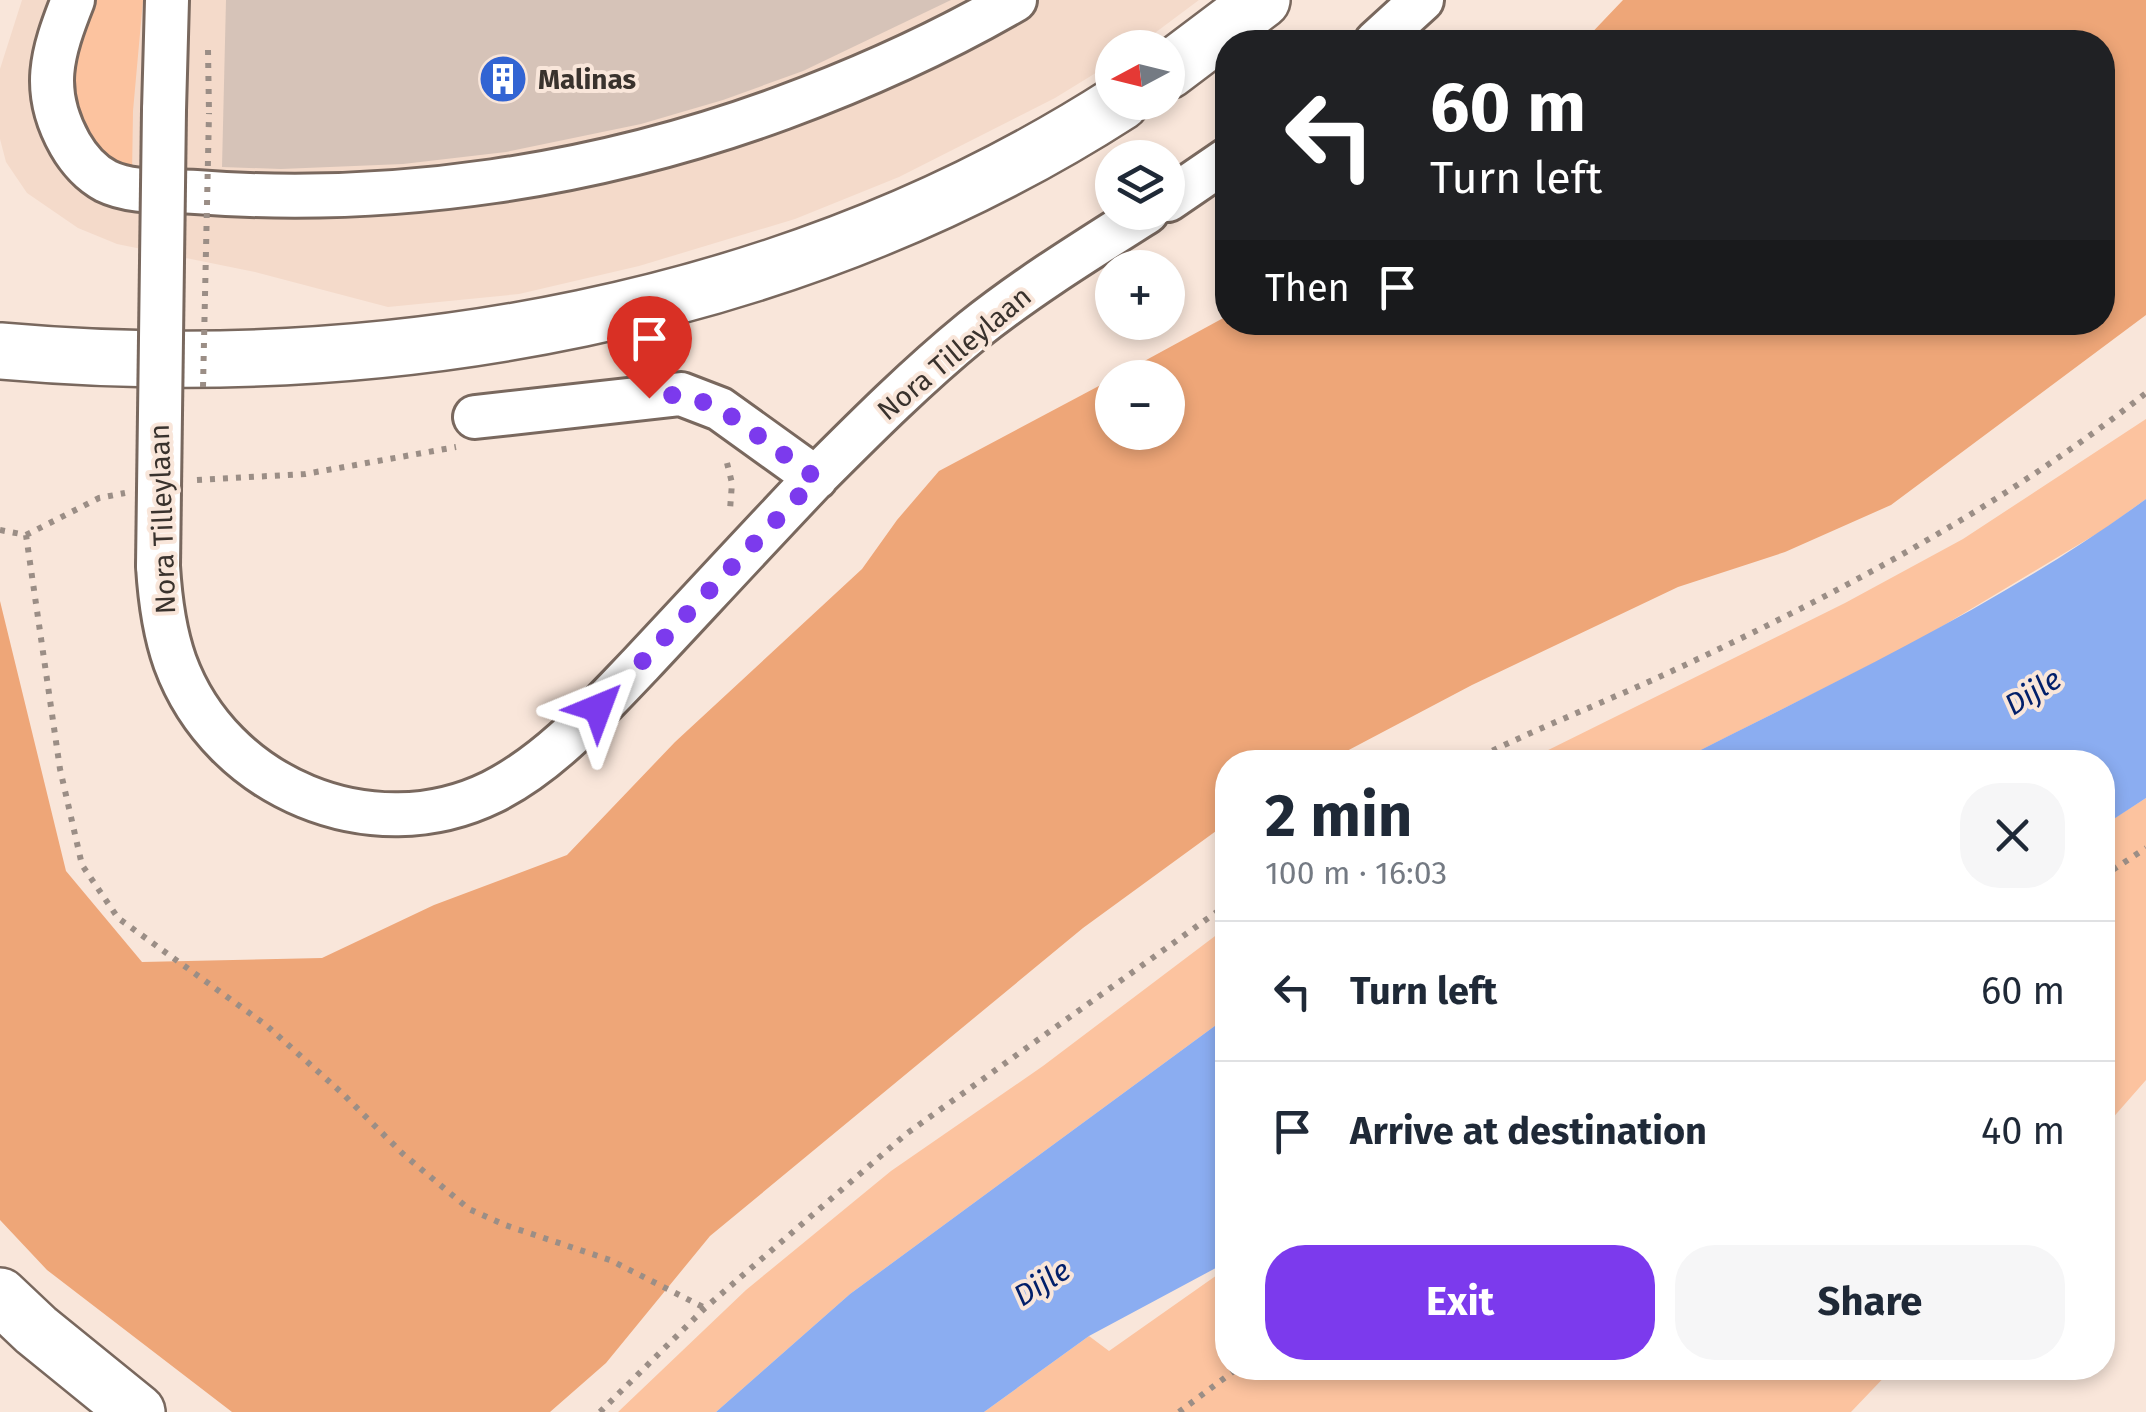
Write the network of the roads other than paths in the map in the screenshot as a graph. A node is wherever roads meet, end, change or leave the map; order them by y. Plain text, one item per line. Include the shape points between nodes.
1 (73, 0) edge
2 (167, 0) edge
3 (1015, 0) edge
4 (1262, 0) edge
5 (1422, 0) edge
6 (1222, 30) edge
7 (1389, 30) edge
8 (1215, 36) edge
9 (1185, 58) edge
10 (1095, 117) edge
11 (1215, 168) edge
12 (1185, 188) edge
13 (1119, 230) edge
14 (0, 351) edge
15 (472, 431) road end
16 (816, 478) junction
17 (0, 1296) edge
18 (136, 1412) edge

1 - 3 street via 52,66 51,100 77,157 105,180 128,188 259,197 431,188 616,157 782,108 916,55
2 - 16 street, Nora Tilleylaan, bridge via 162,615 175,663 198,707 234,751 283,787 326,806 428,812 493,791 598,708
4 - 6 highway
5 - 7 street
8 - 9 highway
10 - 14 highway via 983,180 839,246 590,317 274,358
11 - 12 street
13 - 16 street, Nora Tilleylaan via 975,328
15 - 16 street via 681,394 720,408
17 - 18 highway

